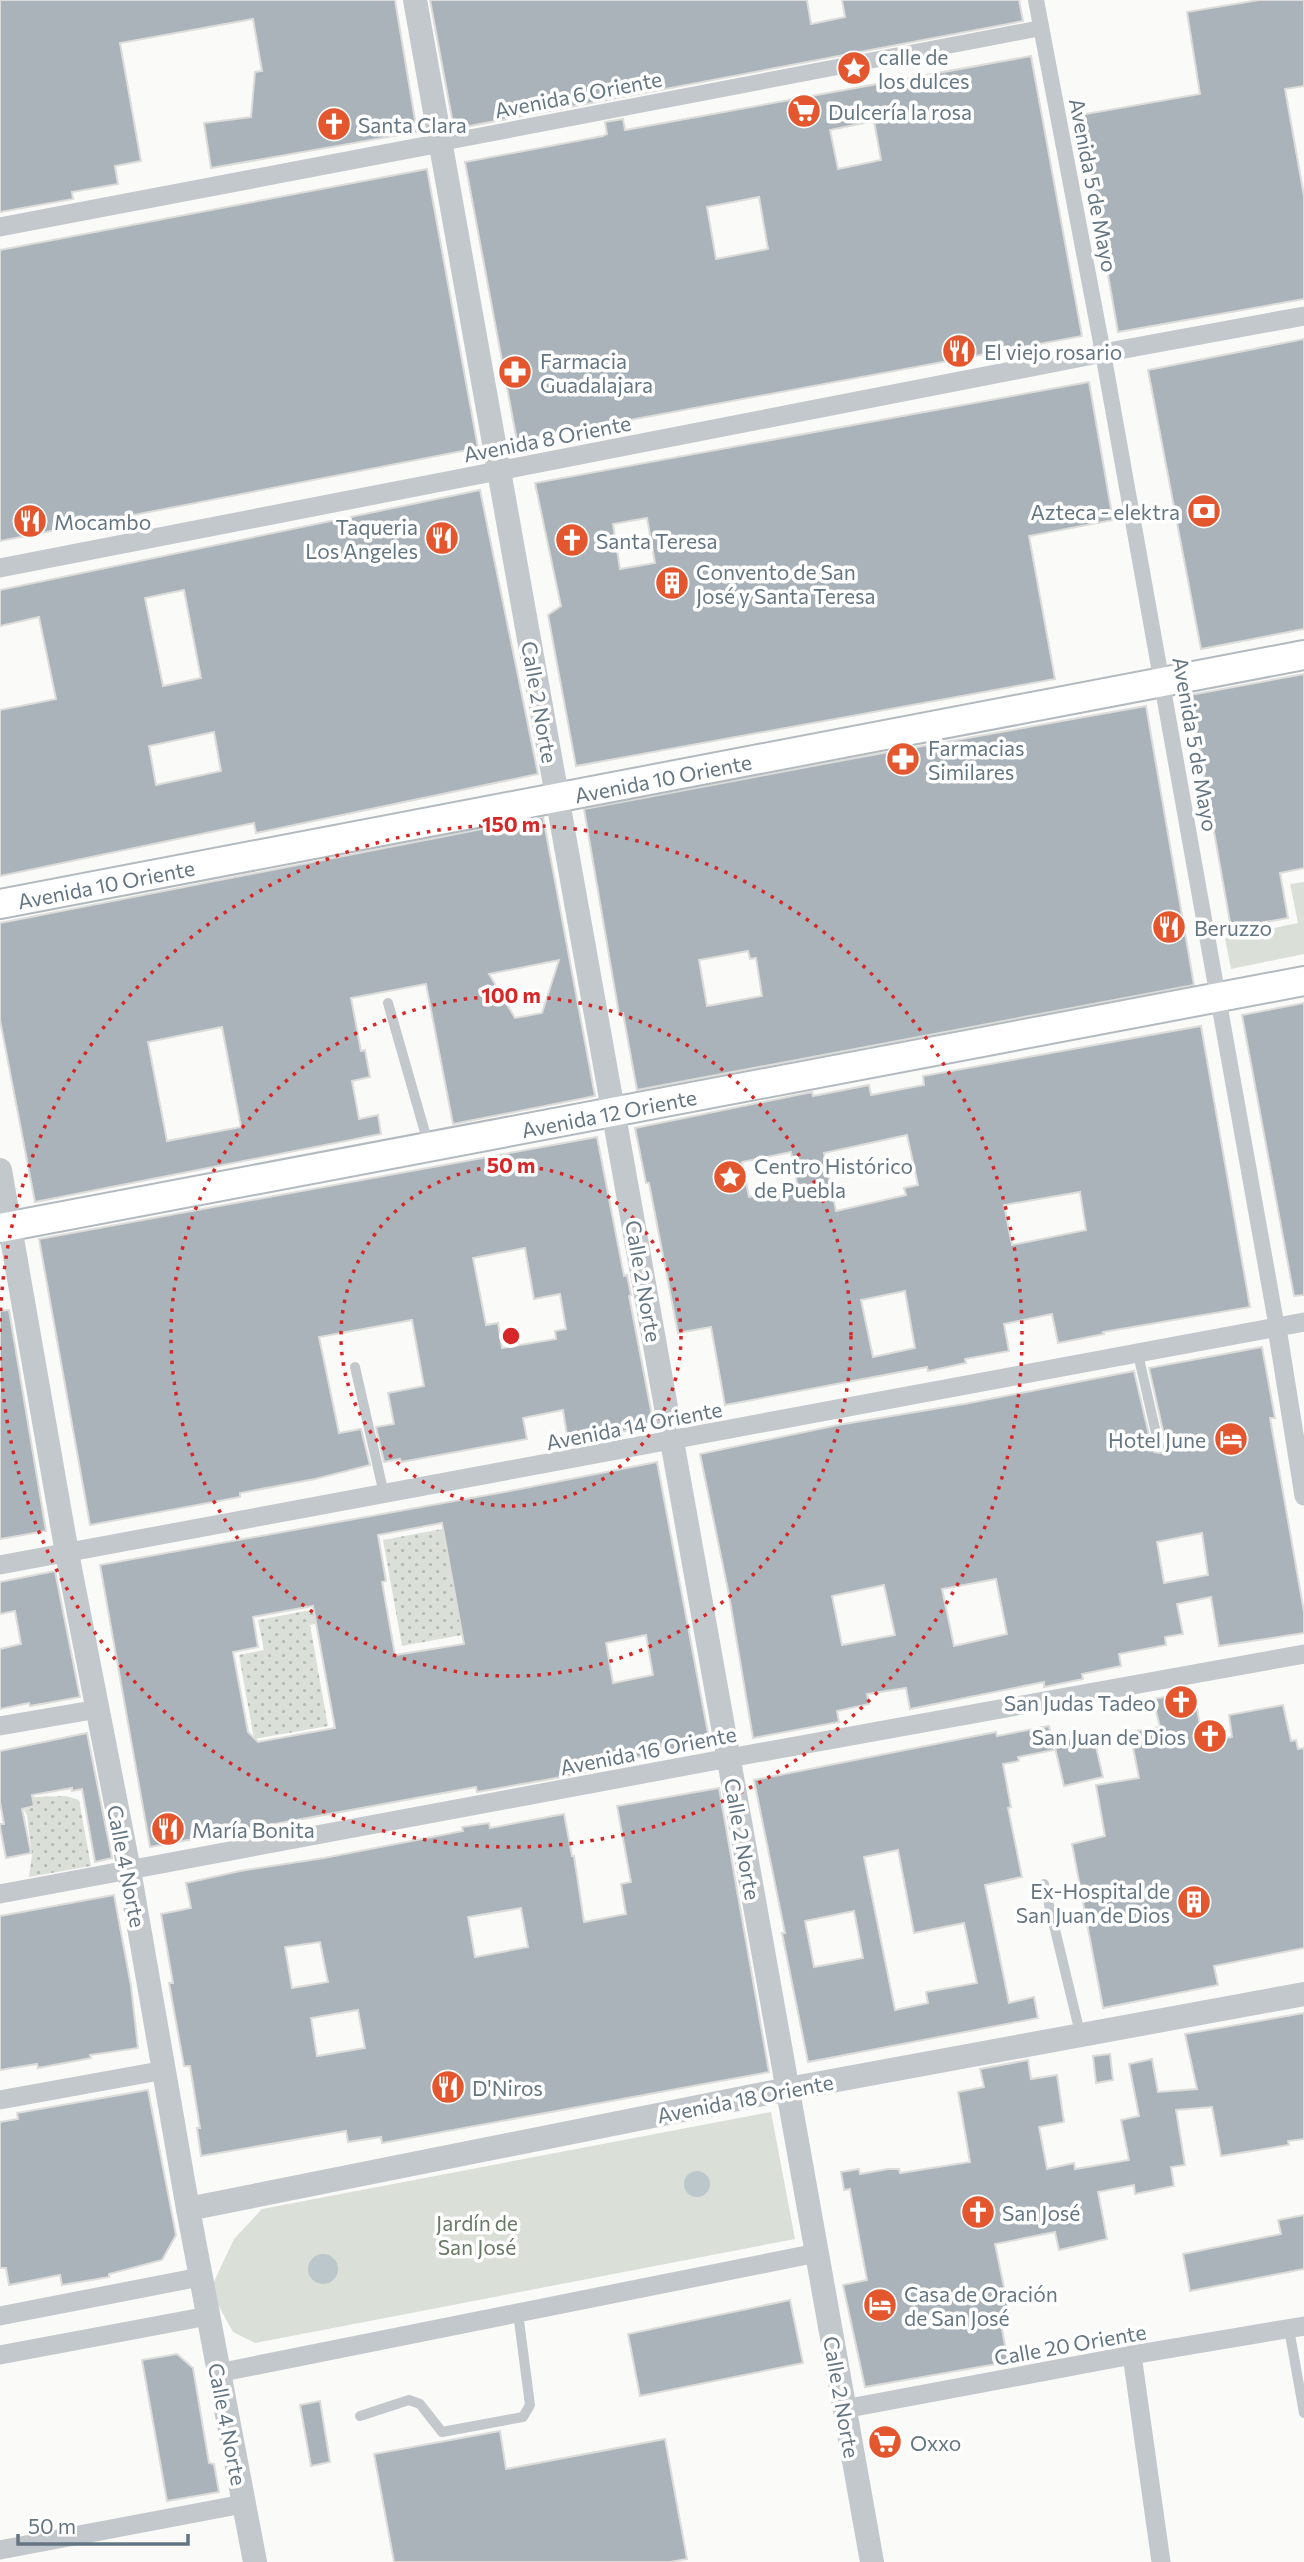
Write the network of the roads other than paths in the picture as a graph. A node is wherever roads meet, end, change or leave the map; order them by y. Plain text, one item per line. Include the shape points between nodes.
1 (415, 0) edge
2 (1036, 0) edge
3 (1041, 28) junction
4 (441, 143) junction
5 (0, 227) edge
6 (1304, 316) edge
7 (1103, 353) junction
8 (499, 471) junction
9 (0, 568) edge
10 (1304, 654) edge
11 (1162, 682) junction
12 (558, 798) junction
13 (0, 904) edge
14 (1304, 981) edge
15 (1218, 997) junction
16 (388, 1003) dead end
17 (614, 1112) junction
18 (429, 1147) junction
19 (0, 1170) edge
20 (5, 1227) edge
21 (1304, 1322) edge
22 (1276, 1328) junction
23 (1138, 1354) junction
24 (355, 1367) dead end
25 (672, 1441) junction
26 (1159, 1446) dead end
27 (384, 1494) junction
28 (1304, 1496) edge
29 (68, 1553) junction
30 (0, 1565) edge
31 (1304, 1654) edge
32 (98, 1709) junction
33 (0, 1726) edge
34 (729, 1758) junction
35 (129, 1870) junction
36 (1044, 1884) dead end
37 (0, 1894) edge
38 (1304, 1994) edge
39 (1081, 2035) junction
40 (165, 2070) junction
41 (788, 2089) junction
42 (0, 2100) edge
43 (188, 2209) junction
44 (817, 2253) junction
45 (200, 2277) junction
46 (518, 2313) junction
47 (0, 2316) edge
48 (208, 2316) junction
49 (1296, 2328) edge
50 (0, 2355) edge
51 (1132, 2355) junction
52 (218, 2373) junction
53 (844, 2409) junction
54 (1304, 2413) edge
55 (360, 2416) dead end
56 (243, 2504) junction
57 (0, 2550) edge
58 (255, 2562) edge
59 (872, 2562) edge
60 (1161, 2562) edge

1 - 4 street, Calle 2 Norte
2 - 3 street, Avenida 5 de Mayo
3 - 4 street, Avenida 6 Oriente
3 - 7 street, Avenida 5 de Mayo
4 - 5 street, Avenida 6 Oriente
4 - 8 street, Calle 2 Norte
6 - 7 street, Avenida 8 Oriente
7 - 8 street, Avenida 8 Oriente
7 - 11 street, Avenida 5 de Mayo
8 - 9 street, Avenida 8 Oriente
8 - 12 street, Calle 2 Norte
10 - 11 main road, Avenida 10 Oriente
11 - 12 main road, Avenida 10 Oriente
11 - 15 street, Avenida 5 de Mayo
12 - 13 main road, Avenida 10 Oriente
12 - 17 street, Calle 2 Norte
14 - 15 main road, Avenida 12 Oriente
15 - 17 main road, Avenida 12 Oriente
15 - 22 street, Avenida 5 de Mayo
16 - 18 lane
17 - 18 main road, Avenida 12 Oriente
17 - 25 street, Calle 2 Norte
18 - 20 main road, Avenida 12 Oriente
19 - 20 street, Calle 4 Norte
20 - 29 street, Calle 4 Norte
21 - 22 street, Avenida 14 Oriente
22 - 23 street, Avenida 14 Oriente
22 - 28 street, Avenida 5 de Mayo
23 - 25 street, Avenida 14 Oriente
23 - 26 lane
24 - 27 lane
25 - 27 street, Avenida 14 Oriente
25 - 34 street, Calle 2 Norte
27 - 29 street, Avenida 14 Oriente
29 - 30 street, Avenida 14 Oriente
29 - 32 street, Calle 4 Norte
31 - 34 street, Avenida 16 Oriente
32 - 33 street
32 - 35 street, Calle 4 Norte
34 - 35 street, Avenida 16 Oriente
34 - 41 street, Calle 2 Norte
35 - 37 street, Avenida 16 Oriente
35 - 40 street, Calle 4 Norte
36 - 39 lane
38 - 39 street, Avenida 18 Oriente
39 - 41 street, Avenida 18 Oriente
40 - 42 street
40 - 43 street, Calle 4 Norte
41 - 43 street, Avenida 18 Oriente
41 - 44 street, Calle 2 Norte
43 - 45 street, Calle 4 Norte
44 - 46 street
44 - 53 street, Calle 2 Norte
45 - 47 street
45 - 48 street, Calle 4 Norte
46 - 52 street
46 - 55 lane via 530,2405 523,2417 442,2432 420,2404 409,2400
48 - 50 street
48 - 52 street, Calle 4 Norte
49 - 51 street, Calle 20 Oriente
49 - 54 lane
51 - 53 street, Calle 20 Oriente
51 - 60 street
52 - 56 street, Calle 4 Norte
53 - 59 street, Calle 2 Norte
56 - 57 street
56 - 58 street, Calle 4 Norte

